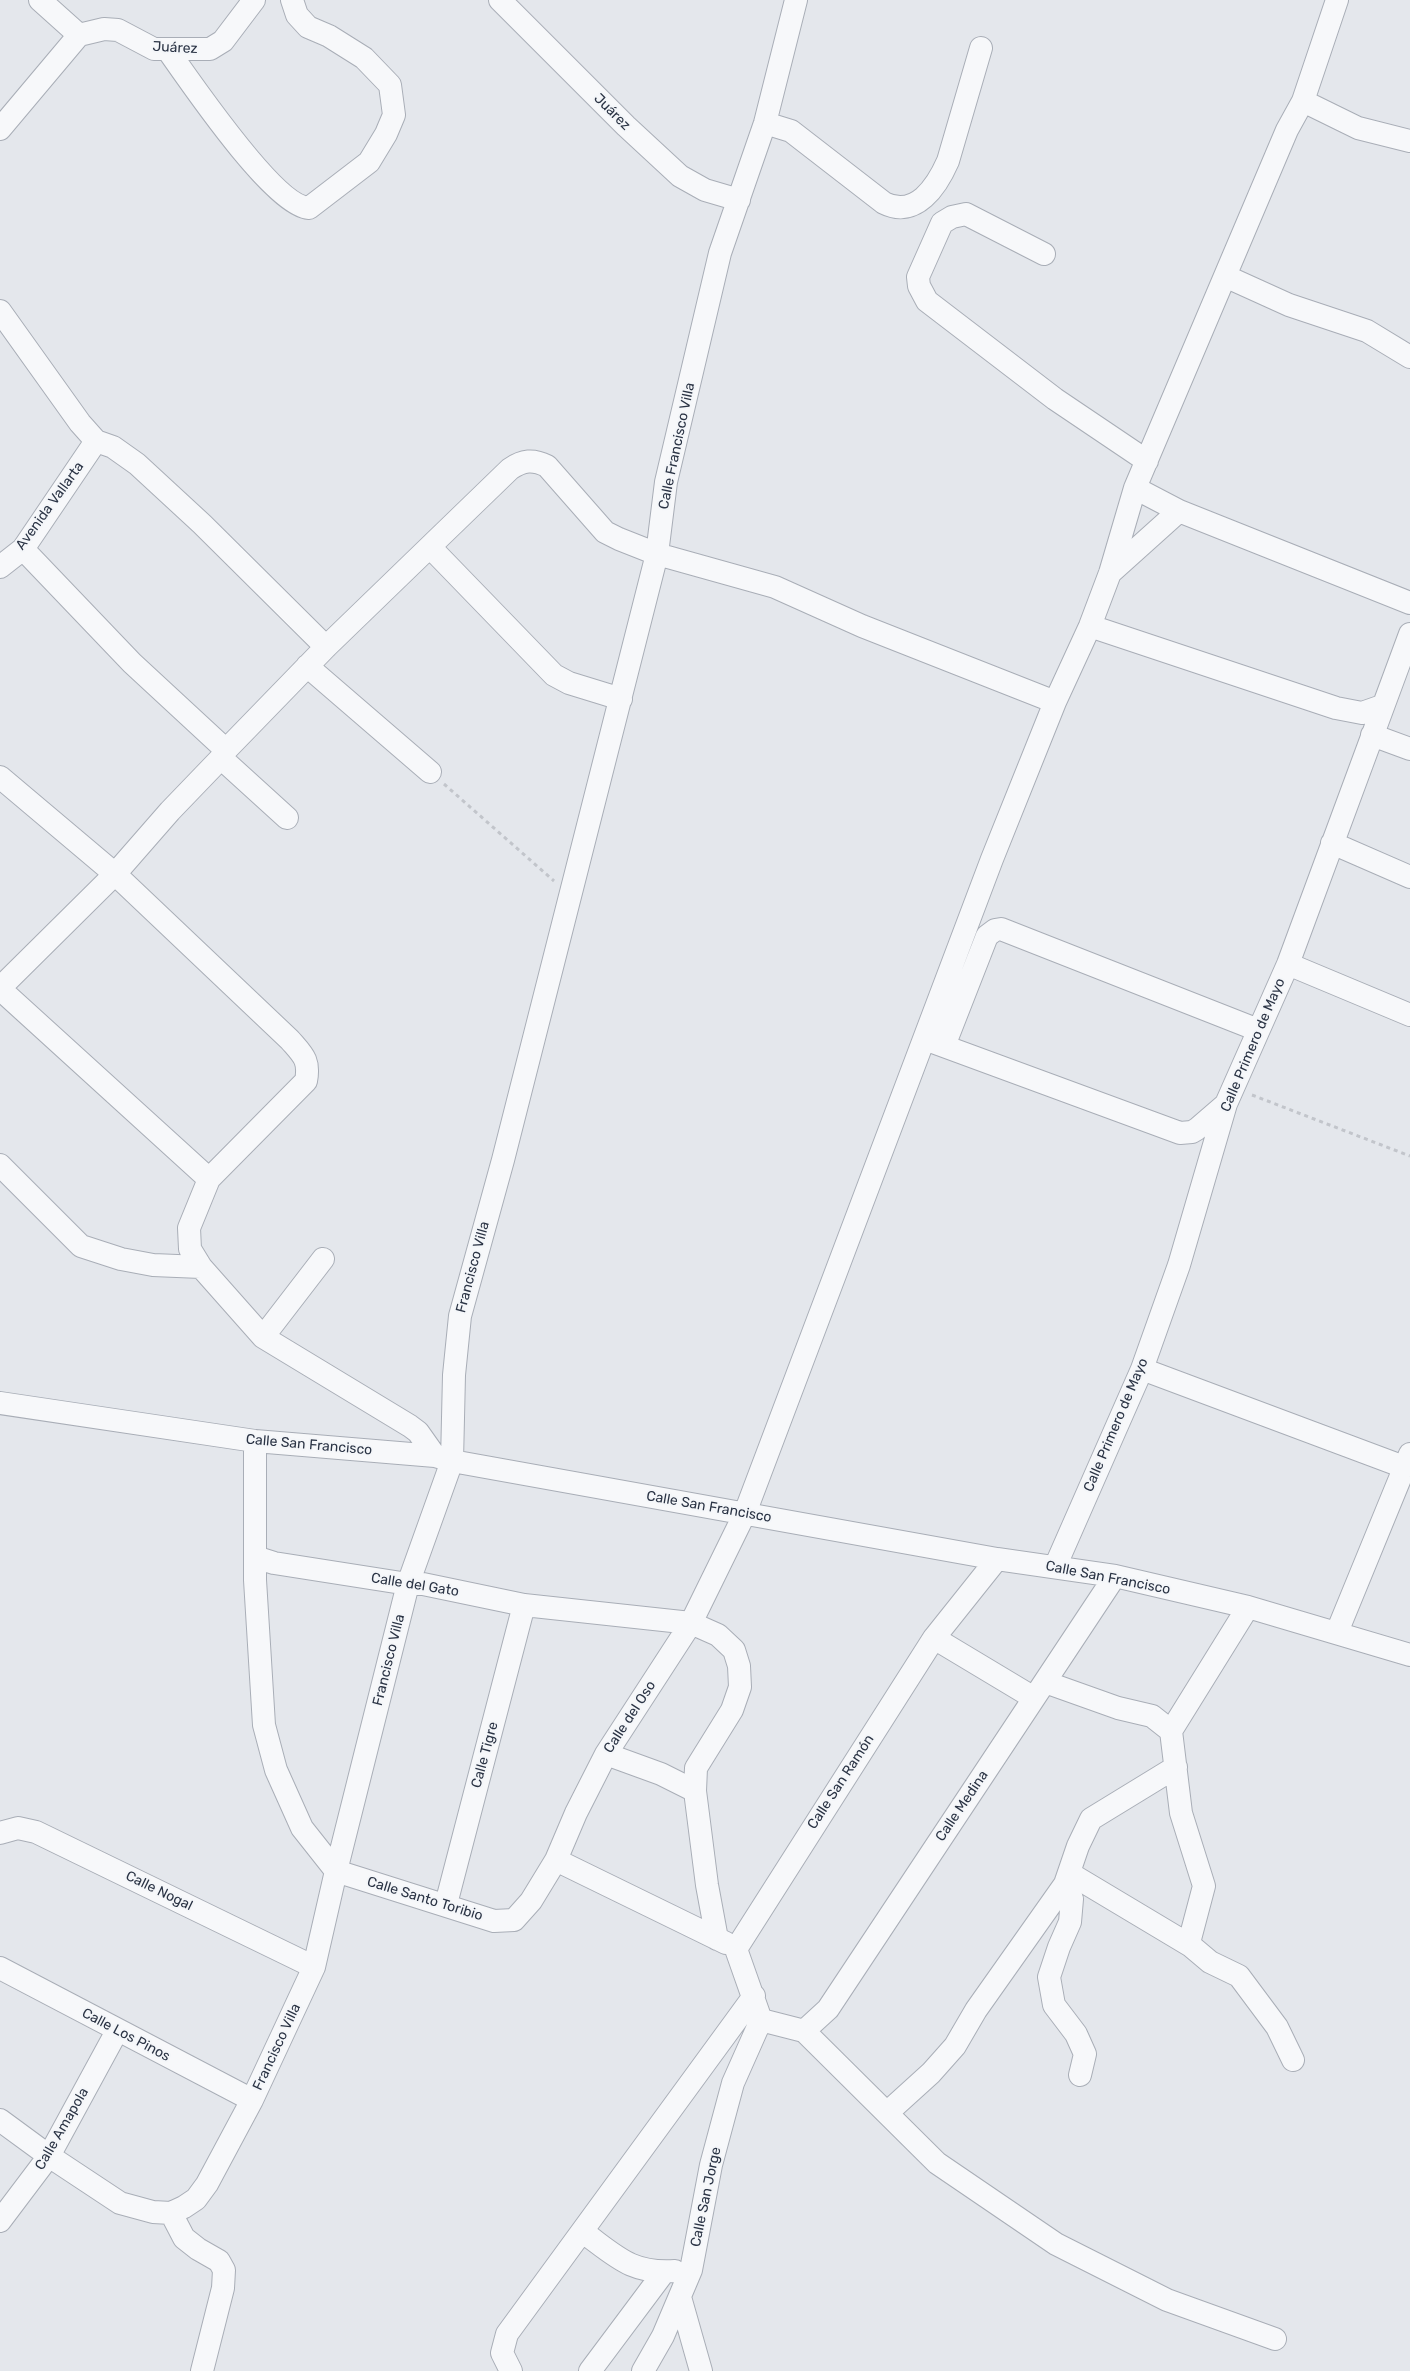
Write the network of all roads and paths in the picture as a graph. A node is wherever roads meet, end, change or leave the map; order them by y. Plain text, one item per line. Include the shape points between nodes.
1 (40, 0) edge
2 (254, 0) edge
3 (292, 0) edge
4 (500, 0) edge
5 (796, 0) edge
6 (1337, 0) edge
7 (79, 35) junction
8 (981, 48) dead end
9 (167, 49) junction
10 (1303, 101) junction
11 (765, 123) junction
12 (0, 128) edge
13 (1410, 141) edge
14 (739, 200) junction
15 (1044, 254) dead end
16 (1225, 276) junction
17 (0, 311) edge
18 (1410, 357) edge
19 (96, 441) junction
20 (1147, 461) junction
21 (1135, 488) junction
22 (1179, 511) junction
23 (430, 548) junction
24 (23, 549) junction
25 (657, 554) junction
26 (0, 567) edge
27 (1110, 573) junction
28 (1410, 602) edge
29 (1090, 626) junction
30 (1410, 634) edge
31 (326, 646) junction
32 (307, 666) junction
33 (621, 699) junction
34 (1055, 702) junction
35 (1382, 706) junction
36 (1372, 735) junction
37 (1410, 749) edge
38 (223, 754) junction
39 (430, 772) joint
40 (0, 777) edge
41 (287, 818) dead end
42 (1332, 843) junction
43 (116, 874) junction
44 (1410, 877) edge
45 (569, 895) junction
46 (1288, 964) junction
47 (0, 988) edge
48 (1410, 1015) edge
49 (1258, 1030) junction
50 (935, 1042) junction
51 (1229, 1096) junction
52 (1410, 1156) edge
53 (0, 1165) edge
54 (209, 1179) junction
55 (323, 1259) dead end
56 (201, 1267) junction
57 (263, 1337) junction
58 (1142, 1369) junction
59 (0, 1403) edge
60 (255, 1441) junction
61 (443, 1459) junction
62 (1407, 1460) edge
63 (745, 1513) junction
64 (255, 1557) junction
65 (997, 1559) junction
66 (1055, 1567) junction
67 (1115, 1576) junction
68 (408, 1584) junction
69 (524, 1605) junction
70 (1248, 1607) junction
71 (691, 1623) junction
72 (1337, 1632) junction
73 (934, 1638) junction
74 (1410, 1655) edge
75 (1040, 1690) junction
76 (1171, 1731) junction
77 (606, 1754) junction
78 (1176, 1767) junction
79 (695, 1791) junction
80 (0, 1833) edge
81 (556, 1860) junction
82 (336, 1871) junction
83 (1067, 1879) junction
84 (446, 1904) junction
85 (514, 1920) joint
86 (727, 1944) junction
87 (1191, 1946) junction
88 (314, 1967) junction
89 (0, 1968) edge
90 (754, 1996) junction
91 (761, 2020) junction
92 (117, 2031) junction
93 (804, 2031) junction
94 (728, 2032) junction
95 (748, 2047) junction
96 (1293, 2060) dead end
97 (1080, 2075) dead end
98 (252, 2100) junction
99 (888, 2112) junction
100 (0, 2120) edge
101 (49, 2156) junction
102 (171, 2213) junction
103 (0, 2221) edge
104 (583, 2232) junction
105 (691, 2270) junction
106 (664, 2272) junction
107 (680, 2297) junction
108 (1274, 2339) dead end
109 (508, 2370) edge
110 (202, 2371) edge
111 (590, 2371) edge
112 (643, 2371) edge
113 (702, 2371) edge

1 - 7 street
2 - 9 street, Juárez via 217,45 203,50
3 - 9 street via 297,16 308,27 364,58 390,85 394,115 369,162 309,208 288,200 253,164
4 - 14 street, Juárez via 680,176 705,190
5 - 11 street, Calle Francisco Villa
6 - 10 street
7 - 9 street, Juárez via 104,29 118,30 146,46
7 - 12 street
8 - 11 street via 942,176 924,198 911,205 898,207 884,203 790,131
10 - 13 street via 1358,128
10 - 16 street via 1286,130
11 - 14 street, Calle Francisco Villa
14 - 25 street, Calle Francisco Villa via 720,253 666,482
15 - 20 street via 966,214 952,216 942,222 918,276 919,286 927,301 1055,399
16 - 18 street via 1289,305 1366,331
16 - 20 street
17 - 19 street
19 - 24 street, Avenida Vallarta
19 - 31 street via 114,448 137,464
20 - 21 street
21 - 22 street
21 - 27 street
22 - 27 street
22 - 28 street
23 - 25 street via 510,470 518,464 537,461 547,466 605,532
23 - 31 street
23 - 33 street via 554,675
24 - 26 street, Avenida Vallarta
24 - 38 street
25 - 33 street, Calle Francisco Villa
25 - 34 street via 775,587 862,626
27 - 29 street
29 - 34 street
29 - 35 street via 1336,708 1362,712
30 - 35 street, Calle Primero de Mayo
31 - 32 street
32 - 38 street
32 - 39 street
33 - 45 street, Calle Francisco Villa
34 - 50 street via 992,859
35 - 36 street, Calle Primero de Mayo
36 - 37 street
36 - 42 street, Calle Primero de Mayo
38 - 41 street
38 - 43 street
39 - 45 path
40 - 43 street
42 - 44 street
42 - 46 street, Calle Primero de Mayo
43 - 47 street
43 - 54 street via 290,1040 309,1068 306,1081
45 - 61 street, Francisco Villa via 503,1160 460,1316
46 - 48 street
46 - 49 street, Calle Primero de Mayo
47 - 54 street
49 - 50 street via 1001,929 987,936
49 - 51 street, Calle Primero de Mayo
50 - 51 street via 1180,1133 1197,1129
50 - 63 street, Calle del Oso
51 - 52 path
51 - 58 street, Calle Primero de Mayo via 1179,1265
53 - 56 street via 81,1246 153,1265
54 - 56 street via 189,1228 190,1249
55 - 57 street
56 - 57 street
57 - 61 street via 410,1426
58 - 62 street
58 - 66 street, Calle Primero de Mayo
59 - 60 street, Calle San Francisco
60 - 61 street, Calle San Francisco
60 - 64 street
61 - 63 street, Calle San Francisco
61 - 68 street, Francisco Villa
62 - 72 street
63 - 65 street, Calle San Francisco
63 - 71 street, Calle del Oso
64 - 68 street, Calle del Gato
64 - 82 street via 264,1725 276,1770 302,1828
65 - 66 street, Calle San Francisco
65 - 73 street, Calle San Ramón
66 - 67 street, Calle San Francisco
67 - 70 street, Calle San Francisco
67 - 75 street, Calle Medina
68 - 69 street, Calle del Gato via 423,1584
68 - 82 street, Francisco Villa
69 - 71 street, Calle del Gato
69 - 84 street, Calle Tigre
70 - 72 street, Calle San Francisco
70 - 76 street
71 - 77 street, Calle del Oso
71 - 79 street, Calle del Gato via 718,1635 734,1650 740,1666 740,1686 732,1710 696,1768
72 - 74 street, Calle San Francisco
73 - 75 street
73 - 86 street, Calle San Ramón
75 - 76 street via 1152,1716
75 - 93 street, Calle Medina via 828,2009
76 - 78 street
77 - 79 street via 661,1774
77 - 81 street, Calle del Oso
78 - 83 street via 1091,1820
78 - 87 street via 1181,1813 1204,1886
79 - 86 street, Calle del Gato via 707,1885
80 - 88 street, Calle Nogal via 18,1828 36,1832
81 - 85 street, Calle del Oso via 531,1901
81 - 86 street
82 - 84 street, Calle Santo Toribio
82 - 88 street, Francisco Villa
83 - 87 street
83 - 97 street via 1072,1899 1070,1922 1050,1977 1054,2005 1076,2034 1085,2054
83 - 99 street via 976,2010 955,2046
84 - 85 street, Calle Santo Toribio via 494,1921
86 - 90 street
87 - 96 street via 1210,1962 1239,1976 1277,2027
88 - 98 street, Francisco Villa
89 - 92 street, Calle Los Pinos
90 - 91 street
90 - 94 street
91 - 93 street
91 - 95 street, Calle San Jorge
92 - 98 street, Calle Los Pinos
92 - 101 street, Calle Amapola
93 - 99 street
94 - 95 street
94 - 104 street
95 - 105 street, Calle San Jorge via 733,2083 710,2165
98 - 102 street, Francisco Villa via 207,2184 196,2198
99 - 108 street via 937,2162 1056,2244 1167,2300
100 - 101 street
101 - 102 street via 120,2203
101 - 103 street, Calle Amapola
102 - 110 street via 184,2238 219,2261 224,2270 223,2288
104 - 106 street via 626,2264
104 - 109 street via 507,2334 502,2353
105 - 106 street
105 - 107 street, Calle San Jorge
106 - 111 street
107 - 112 street, Calle San Jorge
107 - 113 street

